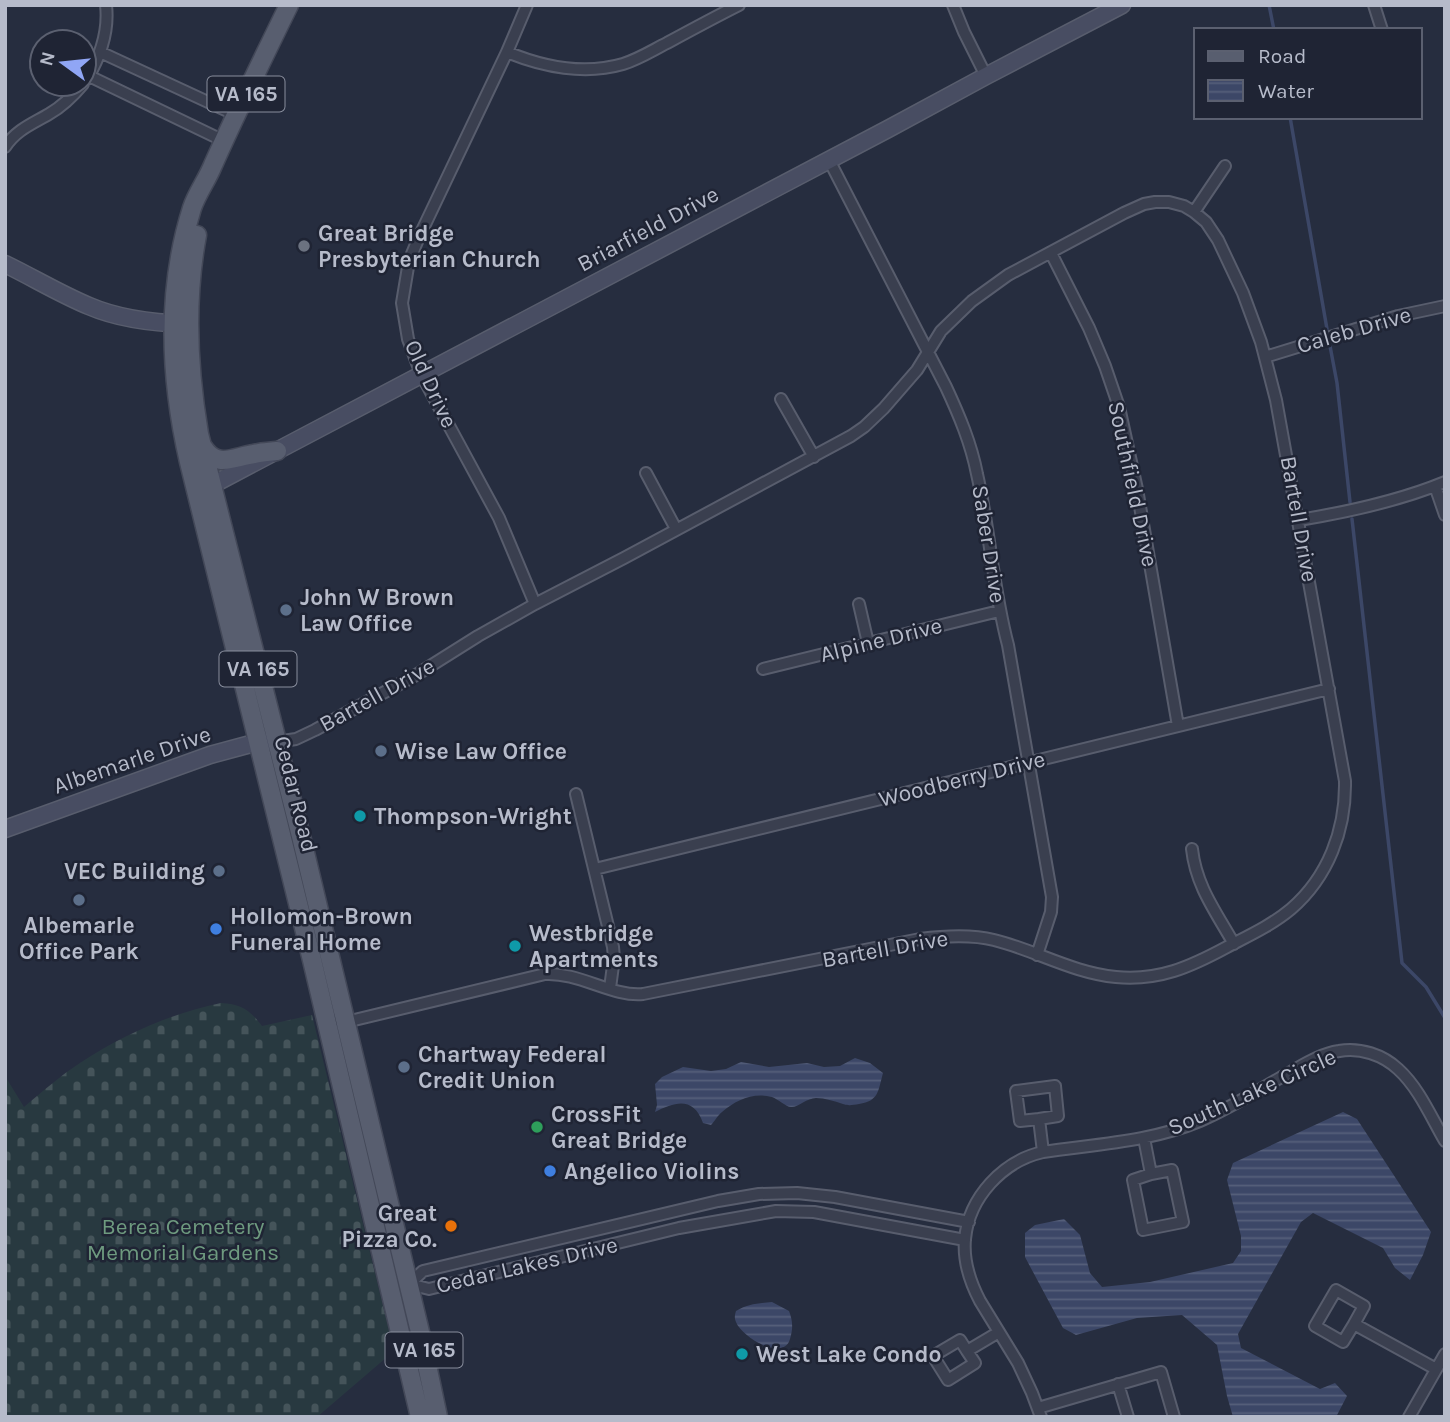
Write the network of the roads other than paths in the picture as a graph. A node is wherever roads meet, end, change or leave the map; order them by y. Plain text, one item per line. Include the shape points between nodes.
1 (106, 5) edge
2 (289, 5) edge
3 (527, 5) edge
4 (739, 5) edge
5 (953, 5) edge
6 (1122, 5) edge
7 (1374, 5) edge
8 (1381, 28) edge
9 (100, 52) junction
10 (507, 52) junction
11 (98, 56) edge
12 (986, 76) junction
13 (98, 87) edge
14 (71, 98) edge
15 (236, 115) junction
16 (224, 141) junction
17 (5, 147) edge
18 (828, 160) junction
19 (1225, 166) dead end
20 (1194, 212) junction
21 (1051, 253) junction
22 (5, 264) edge
23 (1445, 306) edge
24 (182, 324) junction
25 (927, 352) junction
26 (1265, 357) junction
27 (421, 374) junction
28 (781, 399) dead end
29 (202, 446) junction
30 (276, 451) junction
31 (814, 457) junction
32 (646, 473) dead end
33 (194, 482) junction
34 (1440, 484) edge
35 (212, 485) junction
36 (1445, 515) edge
37 (1299, 520) junction
38 (676, 529) junction
39 (535, 604) junction
40 (859, 604) dead end
41 (999, 611) junction
42 (869, 643) junction
43 (764, 669) dead end
44 (1329, 689) junction
45 (1178, 726) junction
46 (258, 742) junction
47 (276, 742) junction
48 (1029, 762) junction
49 (576, 793) dead end
50 (5, 829) edge
51 (1192, 849) dead end
52 (594, 869) junction
53 (1234, 944) junction
54 (1037, 954) junction
55 (610, 988) junction
56 (324, 1017) junction
57 (346, 1022) junction
58 (1039, 1119) junction
59 (353, 1136) junction
60 (1144, 1138) junction
61 (1445, 1141) edge
62 (1043, 1152) junction
63 (1152, 1174) junction
64 (969, 1222) junction
65 (965, 1240) junction
66 (409, 1284) junction
67 (1354, 1324) junction
68 (399, 1327) junction
69 (999, 1332) junction
70 (967, 1351) dead end
71 (1445, 1354) edge
72 (1436, 1369) junction
73 (1118, 1384) junction
74 (1039, 1412) edge
75 (419, 1417) edge
76 (438, 1417) edge
77 (1128, 1417) edge
78 (1174, 1417) edge
79 (1409, 1417) edge

1 - 9 street
2 - 15 main road, Cedar Road / VA 165
3 - 10 street, Old Drive
4 - 10 street via 613,66 559,67
5 - 12 street
6 - 12 street, Briarfield Drive
7 - 8 street
9 - 11 street
9 - 15 street
10 - 27 street, Old Drive via 409,261 402,303 404,325
12 - 18 street, Briarfield Drive
13 - 16 street
14 - 17 street via 18,132
15 - 16 main road, Cedar Road / VA 165
16 - 24 main road, Cedar Road / VA 165 via 205,183
18 - 25 street, Saber Drive
18 - 27 street, Briarfield Drive
19 - 20 street
20 - 21 street, Bartell Drive via 1169,202 1144,204
20 - 26 street, Bartell Drive via 1218,240
21 - 25 street, Bartell Drive via 1008,275 972,301
21 - 45 street, Southfield Drive via 1089,328 1119,407
22 - 24 street via 91,307 123,317
23 - 26 street, Caleb Drive
24 - 29 main road, Cedar Road / VA 165
24 - 33 main road, Cedar Road / VA 165 via 174,357 178,409
25 - 31 street, Bartell Drive via 918,370 864,427
25 - 41 street, Saber Drive via 971,448
26 - 37 street, Bartell Drive
27 - 30 street, Briarfield Drive
27 - 39 street, Old Drive via 499,518
28 - 31 street
29 - 30 main road via 208,455 222,460
29 - 35 main road, Cedar Road / VA 165
30 - 35 street, Briarfield Drive
31 - 38 street, Bartell Drive
32 - 38 street
33 - 35 street
33 - 46 main road, Cedar Road / VA 165
34 - 36 street
34 - 37 street via 1342,513
35 - 47 main road, Cedar Road / VA 165
37 - 44 street, Bartell Drive
38 - 39 street, Bartell Drive
39 - 47 street, Bartell Drive via 315,730
40 - 42 street
41 - 42 street, Alpine Drive
41 - 48 street, Saber Drive
42 - 43 street, Alpine Drive
44 - 45 street, Woodberry Drive
44 - 53 street, Bartell Drive via 1345,781 1344,811 1334,849 1308,892 1274,921
45 - 48 street, Woodberry Drive
46 - 47 street, Albemarle Drive
46 - 50 street, Albemarle Drive
46 - 56 main road, Cedar Road / VA 165
47 - 57 main road, Cedar Road / VA 165
48 - 52 street, Woodberry Drive
48 - 54 street, Saber Drive via 1052,904
49 - 52 street
51 - 53 street via 1200,884
52 - 55 street via 614,947
53 - 54 street, Bartell Drive via 1183,969 1137,977 1094,974
54 - 55 street, Bartell Drive via 993,939 938,937 643,994
55 - 57 street, Bartell Drive via 564,974 545,974
56 - 57 street, Bartell Drive
56 - 59 main road, Cedar Road / VA 165
57 - 66 main road, Cedar Road / VA 165
58 - 58 street via 1058,1116 1055,1086 1016,1091 1020,1121
58 - 62 street
59 - 66 main road via 372,1177 394,1271
59 - 68 main road, Cedar Road / VA 165
60 - 61 street, South Lake Circle via 1220,1112 1326,1054 1352,1050 1377,1055 1397,1068
60 - 62 street, South Lake Circle
60 - 63 street
62 - 64 street, South Lake Circle via 996,1177
63 - 63 street via 1133,1180 1143,1230 1183,1222 1172,1170
64 - 65 street, South Lake Circle
64 - 66 street, Cedar Lakes Drive via 835,1197 759,1194 423,1271
65 - 66 street, Cedar Lakes Drive via 814,1212 776,1211 679,1228 429,1289
65 - 69 street, South Lake Circle via 974,1289
66 - 68 main road
66 - 76 main road, Cedar Road / VA 165
67 - 67 street via 1364,1306 1336,1290 1315,1326 1343,1342
67 - 72 street
68 - 75 main road, Cedar Road / VA 165
69 - 70 street
69 - 74 street, South Lake Circle
71 - 72 street
72 - 79 street
73 - 74 street
73 - 77 street
73 - 78 street via 1161,1372

